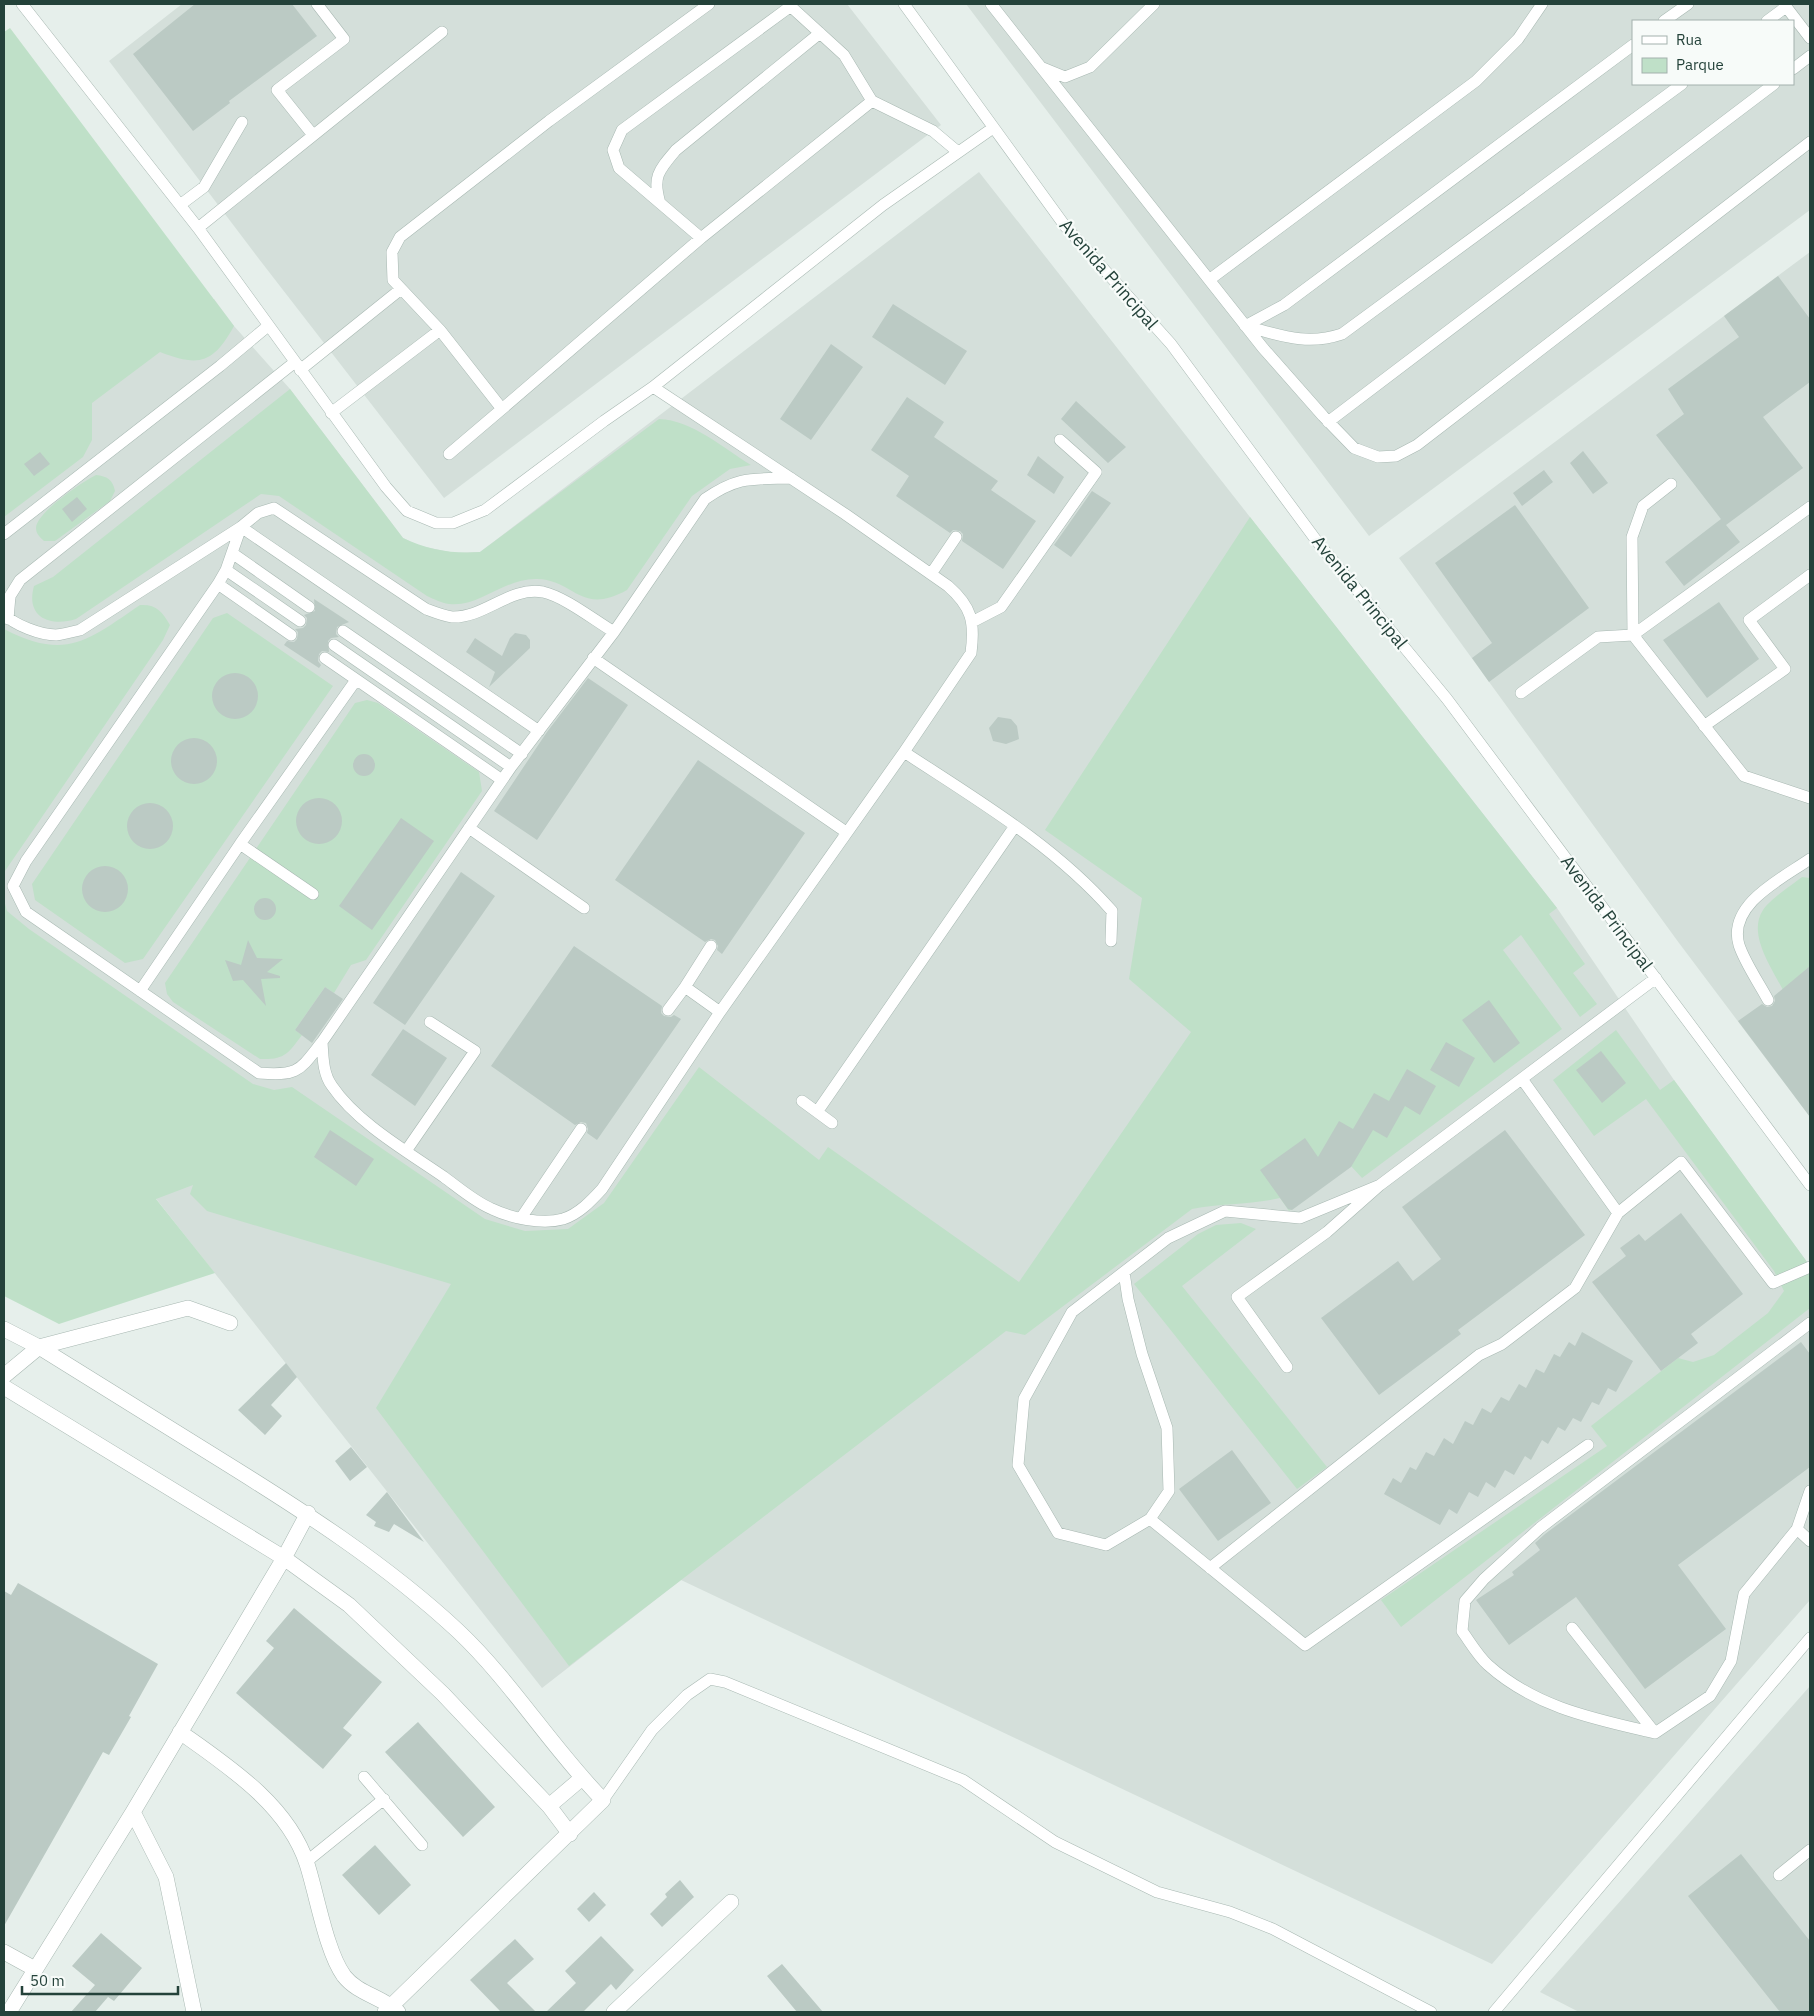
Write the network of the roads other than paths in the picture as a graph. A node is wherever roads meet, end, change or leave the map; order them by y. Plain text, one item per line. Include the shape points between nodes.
1 (22, 4) edge
2 (317, 4) edge
3 (709, 4) edge
4 (904, 4) edge
5 (991, 4) edge
6 (1154, 4) edge
7 (1542, 4) edge
8 (1688, 4) edge
9 (790, 5) edge
10 (1785, 6) edge
11 (1665, 20) edge
12 (1768, 20) edge
13 (442, 32) dead end
14 (820, 33) junction
15 (1810, 38) edge
16 (1632, 46) edge
17 (1810, 56) edge
18 (1042, 68) junction
19 (1794, 68) edge
20 (1681, 85) edge
21 (1773, 85) edge
22 (872, 102) junction
23 (242, 122) dead end
24 (993, 128) junction
25 (313, 135) junction
26 (1810, 142) edge
27 (958, 152) junction
28 (180, 205) junction
29 (661, 205) junction
30 (198, 228) junction
31 (701, 238) junction
32 (1209, 280) junction
33 (400, 289) junction
34 (268, 326) junction
35 (1246, 326) junction
36 (440, 330) junction
37 (297, 366) junction
38 (653, 387) junction
39 (502, 409) junction
40 (331, 413) junction
41 (1328, 422) junction
42 (1060, 440) dead end
43 (449, 454) dead end
44 (791, 478) junction
45 (1671, 484) dead end
46 (1810, 507) edge
47 (241, 527) junction
48 (4, 534) edge
49 (956, 537) dead end
50 (232, 554) junction
51 (226, 570) junction
52 (931, 574) junction
53 (1810, 575) edge
54 (218, 584) junction
55 (309, 607) dead end
56 (6, 617) edge
57 (300, 622) dead end
58 (972, 622) junction
59 (343, 631) dead end
60 (614, 632) junction
61 (291, 635) dead end
62 (1633, 635) junction
63 (334, 645) dead end
64 (325, 658) dead end
65 (593, 658) junction
66 (356, 680) junction
67 (1521, 693) dead end
68 (1704, 726) junction
69 (539, 731) junction
70 (904, 752) junction
71 (522, 754) junction
72 (511, 767) junction
73 (502, 780) junction
74 (1810, 798) edge
75 (1015, 826) junction
76 (470, 828) junction
77 (846, 832) junction
78 (240, 844) junction
79 (1810, 859) edge
80 (313, 894) dead end
81 (584, 908) dead end
82 (1111, 941) dead end
83 (711, 946) dead end
84 (1656, 978) junction
85 (684, 987) junction
86 (140, 991) junction
87 (1768, 1000) dead end
88 (668, 1010) dead end
89 (720, 1012) junction
90 (430, 1022) dead end
91 (322, 1042) junction
92 (1522, 1079) junction
93 (802, 1101) dead end
94 (817, 1112) junction
95 (832, 1123) dead end
96 (581, 1129) dead end
97 (406, 1151) junction
98 (1810, 1185) edge
99 (1380, 1186) junction
100 (1618, 1213) junction
101 (521, 1218) junction
102 (1810, 1268) edge
103 (1124, 1272) junction
104 (230, 1323) dead end
105 (1810, 1323) edge
106 (4, 1329) edge
107 (39, 1348) junction
108 (1287, 1367) dead end
109 (4, 1376) edge
110 (4, 1387) edge
111 (1588, 1445) dead end
112 (1810, 1491) edge
113 (308, 1513) junction
114 (1150, 1519) junction
115 (1797, 1528) junction
116 (1810, 1541) edge
117 (284, 1558) junction
118 (1210, 1568) junction
119 (1572, 1628) dead end
120 (1810, 1638) edge
121 (180, 1732) junction
122 (1655, 1733) junction
123 (364, 1777) dead end
124 (582, 1778) junction
125 (384, 1800) junction
126 (603, 1800) junction
127 (549, 1806) junction
128 (133, 1812) junction
129 (570, 1834) junction
130 (422, 1845) dead end
131 (1810, 1850) edge
132 (306, 1862) junction
133 (1779, 1875) dead end
134 (731, 1902) dead end
135 (4, 1952) edge
136 (35, 1969) junction
137 (392, 2010) edge
138 (9, 2012) edge
139 (194, 2012) edge
140 (614, 2012) edge
141 (1431, 2012) edge
142 (1494, 2012) edge

1 - 28 lane
2 - 25 lane via 344,39 277,90
3 - 33 lane via 548,121 400,236 392,252 393,280
4 - 24 lane, Avenida Principal
5 - 18 lane
6 - 18 lane via 1090,67 1065,76
7 - 32 lane via 1518,39 1476,81
8 - 11 lane
9 - 14 lane
9 - 29 lane via 622,130 613,150 619,168
10 - 12 lane
10 - 15 lane
13 - 25 lane
14 - 22 lane via 844,55
14 - 29 lane via 676,150 659,170 655,187
16 - 35 lane via 1284,304
17 - 19 lane
18 - 32 lane
20 - 35 lane via 1342,334 1323,340 1296,340
21 - 41 lane
22 - 27 lane via 933,131
22 - 31 lane
23 - 28 lane via 204,187
24 - 27 lane
24 - 84 lane, Avenida Principal via 1065,226 1171,344 1316,540 1447,699
25 - 30 lane
26 - 41 lane via 1417,445 1396,456 1378,457 1354,448
27 - 38 lane via 882,205
28 - 30 lane
29 - 31 lane
30 - 34 lane
31 - 39 lane
32 - 35 lane
33 - 36 lane
33 - 37 lane
34 - 37 lane
34 - 48 lane
35 - 41 lane
36 - 39 lane
36 - 40 lane
37 - 40 lane
37 - 56 lane via 20,580 10,596
38 - 40 lane via 485,510 453,523 436,523 402,506
38 - 44 lane
39 - 43 lane
42 - 58 lane via 1096,472 1001,607
44 - 52 lane
44 - 60 lane via 749,479 726,485 705,499
45 - 62 lane via 1644,506 1632,537
46 - 62 lane
47 - 50 lane
47 - 56 lane via 80,630 54,635
47 - 60 lane via 258,513 274,508 426,609 450,617 483,611 515,594 543,592
47 - 69 lane
49 - 52 lane
50 - 51 lane
50 - 55 lane
51 - 54 lane
51 - 57 lane
52 - 58 lane via 962,599
53 - 68 lane via 1749,620 1785,669
54 - 61 lane
54 - 86 lane via 26,861 13,886 26,912
58 - 70 lane via 971,653
59 - 71 lane
60 - 65 lane
62 - 67 lane via 1598,637
62 - 68 lane
63 - 72 lane
64 - 66 lane
65 - 69 lane
65 - 77 lane
66 - 73 lane
66 - 78 lane
68 - 74 lane via 1744,776
69 - 71 lane
70 - 75 lane
70 - 77 lane
71 - 72 lane
72 - 73 lane
73 - 76 lane
75 - 82 lane via 1038,841 1100,896 1112,911
75 - 94 lane
76 - 81 lane
76 - 91 lane
77 - 89 lane
78 - 80 lane
78 - 86 lane
79 - 87 lane via 1755,897 1740,916 1739,944
83 - 85 lane
84 - 92 lane
84 - 98 lane, Avenida Principal
85 - 88 lane
85 - 89 lane
86 - 91 lane via 259,1073 279,1075 299,1070
89 - 101 lane via 602,1189 585,1207 563,1219
90 - 97 lane via 476,1051
91 - 97 lane via 330,1085 347,1105
92 - 99 lane
92 - 100 lane
93 - 94 lane
94 - 95 lane
96 - 101 lane
97 - 101 lane via 491,1209
99 - 103 lane via 1300,1218 1225,1211 1168,1238
99 - 108 lane via 1327,1232 1237,1297
100 - 102 lane via 1681,1162 1773,1283
100 - 118 lane via 1575,1288 1502,1344 1479,1355
103 - 114 lane via 1142,1354 1167,1428 1169,1491
103 - 114 lane via 1072,1312 1024,1399 1018,1465 1058,1533 1106,1546
104 - 107 street via 188,1308
105 - 122 lane via 1540,1528 1466,1600 1462,1631 1487,1664 1518,1688 1572,1714
106 - 107 street
107 - 109 street
107 - 113 street
110 - 117 street
111 - 118 lane via 1305,1644
112 - 115 lane
113 - 117 street
113 - 124 street via 413,1592 458,1632 498,1675
114 - 118 lane
115 - 116 lane
115 - 122 lane via 1744,1594 1731,1661 1710,1696
117 - 121 street
117 - 127 street via 349,1605 393,1644
119 - 122 lane
120 - 142 lane
121 - 128 street
121 - 132 street via 236,1771 275,1809
123 - 125 lane
124 - 126 street
124 - 127 street
125 - 130 lane
125 - 132 lane
126 - 129 street
126 - 141 lane via 652,1730 687,1695 710,1679 725,1682 963,1780 1063,1846 1157,1892 1230,1912 1273,1929
127 - 129 street
128 - 136 street
128 - 139 street via 166,1877
129 - 137 street
131 - 133 lane
132 - 137 street via 333,1953 345,1976
134 - 140 street
135 - 136 street
136 - 138 street

